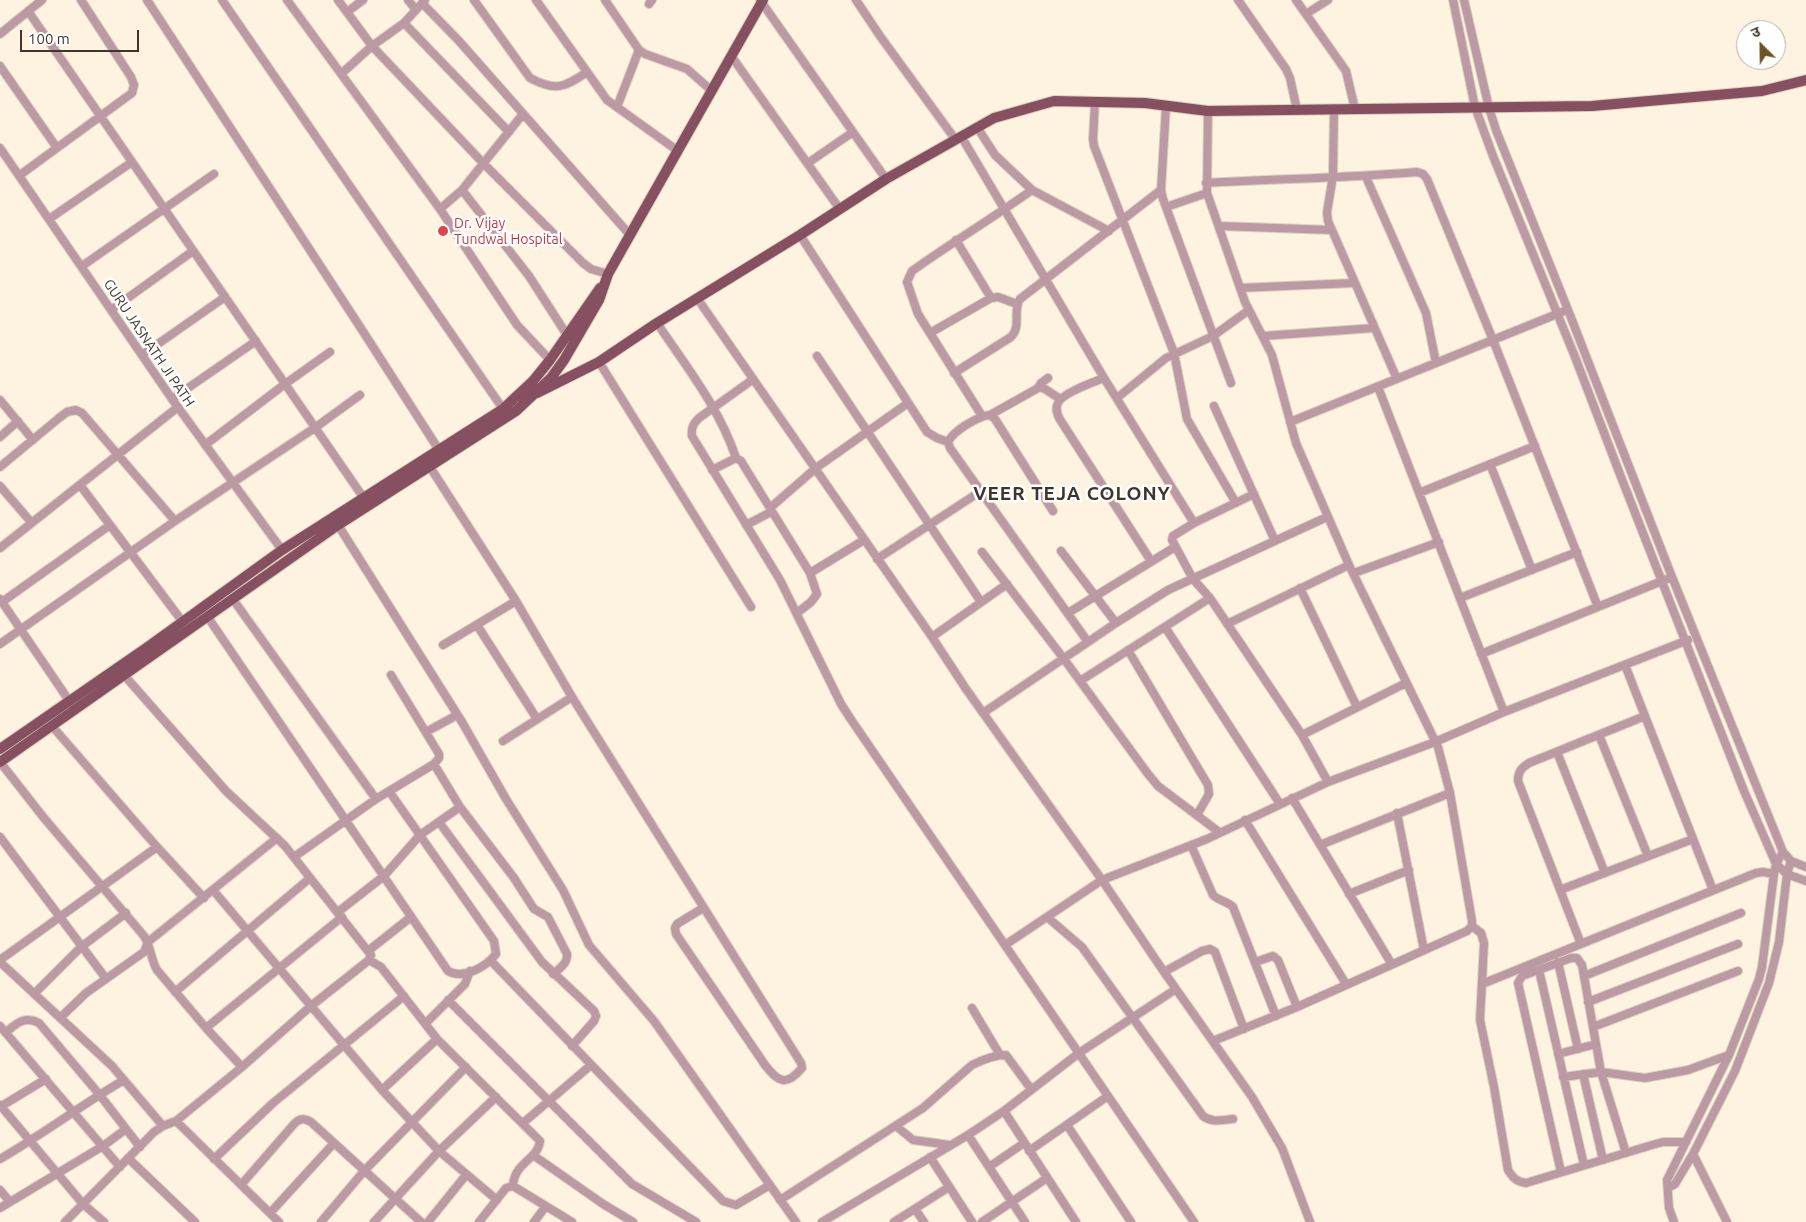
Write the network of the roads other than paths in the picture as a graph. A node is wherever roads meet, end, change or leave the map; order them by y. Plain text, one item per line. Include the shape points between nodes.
1 (42, 0) edge
2 (81, 0) edge
3 (147, 0) edge
4 (222, 0) edge
5 (287, 0) edge
6 (338, 0) edge
7 (363, 0) edge
8 (408, 0) edge
9 (474, 0) edge
10 (536, 0) edge
11 (605, 0) edge
12 (761, 0) edge
13 (856, 0) edge
14 (1238, 0) edge
15 (1296, 0) edge
16 (1328, 0) edge
17 (1453, 0) edge
18 (1464, 0) edge
19 (424, 2) edge
20 (416, 10) junction
21 (28, 11) junction
22 (347, 12) junction
23 (1306, 14) junction
24 (404, 22) junction
25 (0, 34) edge
26 (372, 46) junction
27 (639, 50) junction
28 (732, 57) junction
29 (0, 66) edge
30 (587, 72) junction
31 (341, 74) junction
32 (1806, 80) edge
33 (712, 91) junction
34 (1095, 101) junction
35 (1166, 106) junction
36 (617, 107) junction
37 (1475, 107) junction
38 (1489, 108) junction
39 (1355, 109) junction
40 (1297, 110) junction
41 (1334, 110) junction
42 (1208, 111) junction
43 (523, 114) junction
44 (101, 116) junction
45 (977, 127) junction
46 (509, 132) junction
47 (853, 132) junction
48 (958, 138) junction
49 (0, 148) edge
50 (57, 148) junction
51 (678, 151) junction
52 (9, 159) junction
53 (132, 162) junction
54 (808, 163) junction
55 (0, 164) edge
56 (484, 164) junction
57 (214, 174) dead end
58 (20, 176) junction
59 (1333, 176) junction
60 (1366, 177) junction
61 (886, 179) junction
62 (1206, 183) junction
63 (462, 190) junction
64 (1032, 190) junction
65 (1161, 190) junction
66 (1207, 193) junction
67 (1166, 207) junction
68 (839, 208) junction
69 (164, 209) junction
70 (440, 209) junction
71 (1005, 210) junction
72 (49, 219) junction
73 (1122, 221) junction
74 (1218, 226) junction
75 (1331, 230) junction
76 (1110, 231) junction
77 (630, 235) junction
78 (800, 235) junction
79 (956, 240) junction
80 (193, 251) junction
81 (82, 266) junction
82 (606, 279) junction
83 (1046, 280) junction
84 (1354, 284) junction
85 (1240, 288) junction
86 (225, 297) junction
87 (697, 298) junction
88 (991, 298) junction
89 (1017, 304) junction
90 (1568, 309) junction
91 (111, 310) junction
92 (1248, 310) junction
93 (1557, 314) junction
94 (657, 324) junction
95 (1374, 328) junction
96 (930, 333) junction
97 (567, 335) junction
98 (1213, 336) junction
99 (1262, 336) junction
100 (1493, 340) junction
101 (256, 342) junction
102 (330, 352) dead end
103 (1174, 354) junction
104 (142, 355) junction
105 (817, 356) dead end
106 (550, 360) junction
107 (599, 362) junction
108 (1436, 363) junction
109 (954, 373) junction
110 (1048, 378) dead end
111 (1104, 378) junction
112 (1396, 379) junction
113 (752, 380) junction
114 (1231, 383) dead end
115 (285, 384) junction
116 (1378, 387) junction
117 (1038, 388) junction
118 (537, 392) junction
119 (360, 395) dead end
120 (519, 396) junction
121 (1117, 398) junction
122 (172, 399) junction
123 (1060, 399) junction
124 (0, 400) edge
125 (908, 403) junction
126 (1214, 406) dead end
127 (178, 407) junction
128 (713, 408) junction
129 (504, 409) junction
130 (986, 415) junction
131 (18, 421) junction
132 (1290, 422) junction
133 (316, 427) junction
134 (867, 432) junction
135 (0, 437) edge
136 (33, 440) junction
137 (948, 442) junction
138 (205, 445) junction
139 (1535, 446) junction
140 (438, 450) junction
141 (118, 454) junction
142 (736, 458) junction
143 (1490, 464) junction
144 (0, 467) edge
145 (430, 467) junction
146 (816, 468) junction
147 (712, 470) junction
148 (232, 482) junction
149 (80, 485) junction
150 (0, 486) edge
151 (981, 491) junction
152 (1419, 493) junction
153 (1254, 494) junction
154 (363, 497) junction
155 (1236, 503) junction
156 (770, 508) junction
157 (1053, 511) dead end
158 (1327, 517) junction
159 (175, 521) junction
160 (32, 522) junction
161 (1194, 523) junction
162 (929, 524) junction
163 (110, 525) junction
164 (338, 525) junction
165 (746, 526) junction
166 (864, 540) junction
167 (1275, 541) junction
168 (1439, 542) junction
169 (1175, 547) junction
170 (0, 548) edge
171 (282, 550) junction
172 (1061, 551) dead end
173 (982, 552) dead end
174 (1577, 552) junction
175 (131, 553) junction
176 (877, 558) junction
177 (1151, 561) junction
178 (1349, 565) junction
179 (1532, 570) junction
180 (810, 573) junction
181 (1354, 573) junction
182 (1672, 577) junction
183 (1193, 579) junction
184 (1662, 581) junction
185 (1007, 584) junction
186 (1300, 588) junction
187 (1095, 595) junction
188 (232, 598) junction
189 (1210, 598) junction
190 (1460, 598) junction
191 (1, 601) edge
192 (516, 601) junction
193 (981, 602) junction
194 (1598, 606) junction
195 (751, 607) dead end
196 (797, 613) junction
197 (1068, 613) junction
198 (207, 616) junction
199 (182, 621) junction
200 (1116, 623) junction
201 (1227, 624) junction
202 (477, 625) junction
203 (1165, 626) junction
204 (20, 630) junction
205 (932, 636) junction
206 (1697, 636) junction
207 (1685, 641) junction
208 (1088, 642) junction
209 (0, 644) edge
210 (443, 645) dead end
211 (1128, 650) junction
212 (1481, 654) junction
213 (1064, 659) junction
214 (1625, 665) junction
215 (124, 675) junction
216 (391, 675) dead end
217 (1080, 681) junction
218 (1406, 682) junction
219 (572, 697) junction
220 (70, 702) junction
221 (1357, 707) junction
222 (1504, 712) junction
223 (983, 713) junction
224 (457, 715) junction
225 (1645, 716) junction
226 (537, 719) junction
227 (52, 726) junction
228 (426, 732) junction
229 (1302, 735) junction
230 (1598, 735) junction
231 (503, 741) dead end
232 (1436, 742) junction
233 (0, 749) edge
234 (1557, 752) junction
235 (0, 762) edge
236 (434, 764) junction
237 (1328, 782) junction
238 (389, 791) junction
239 (1450, 793) junction
240 (1292, 798) junction
241 (376, 799) junction
242 (1280, 804) junction
243 (460, 807) junction
244 (1396, 813) junction
245 (1197, 815) junction
246 (346, 820) junction
247 (1245, 820) junction
248 (439, 822) junction
249 (1219, 832) junction
250 (420, 835) junction
251 (0, 837) edge
252 (277, 838) junction
253 (1693, 838) junction
254 (1191, 845) junction
255 (1320, 845) junction
256 (157, 847) junction
257 (1783, 852) junction
258 (1648, 856) junction
259 (294, 857) junction
260 (1792, 861) junction
261 (1776, 864) junction
262 (1806, 866) edge
263 (1409, 870) junction
264 (1605, 873) junction
265 (1774, 874) junction
266 (1787, 874) junction
267 (384, 876) junction
268 (310, 878) junction
269 (1102, 880) junction
270 (1806, 881) edge
271 (103, 886) junction
272 (212, 890) junction
273 (1560, 890) junction
274 (1713, 890) junction
275 (1349, 894) junction
276 (204, 898) junction
277 (703, 908) junction
278 (126, 913) junction
279 (1741, 913) dead end
280 (340, 914) junction
281 (1046, 916) junction
282 (411, 917) junction
283 (59, 918) junction
284 (1472, 926) junction
285 (247, 930) junction
286 (148, 942) junction
287 (1581, 944) junction
288 (1738, 944) dead end
289 (1004, 945) junction
290 (81, 947) junction
291 (1424, 950) junction
292 (368, 951) junction
293 (369, 960) junction
294 (0, 961) edge
295 (491, 962) junction
296 (1255, 962) junction
297 (1558, 962) junction
298 (1391, 963) junction
299 (279, 968) junction
300 (1539, 970) junction
301 (470, 971) junction
302 (1738, 971) dead end
303 (1164, 972) junction
304 (553, 974) junction
305 (104, 976) dead end
306 (1584, 976) junction
307 (1346, 984) junction
308 (1482, 984) junction
309 (1176, 989) junction
310 (175, 992) junction
311 (34, 994) junction
312 (404, 996) junction
313 (448, 1000) junction
314 (1588, 1002) junction
315 (312, 1006) junction
316 (1297, 1007) junction
317 (972, 1008) dead end
318 (1276, 1016) junction
319 (60, 1018) junction
320 (1132, 1018) junction
321 (426, 1023) junction
322 (206, 1028) junction
323 (1593, 1028) junction
324 (3, 1029) edge
325 (1244, 1029) junction
326 (438, 1039) junction
327 (1213, 1041) junction
328 (344, 1044) junction
329 (1596, 1044) junction
330 (572, 1046) junction
331 (1578, 1049) junction
332 (1079, 1054) junction
333 (1558, 1054) junction
334 (1000, 1055) junction
335 (1729, 1055) junction
336 (591, 1065) junction
337 (242, 1067) junction
338 (466, 1067) junction
339 (1601, 1072) junction
340 (1583, 1074) junction
341 (1563, 1077) junction
342 (46, 1079) junction
343 (124, 1080) junction
344 (1031, 1089) junction
345 (382, 1090) junction
346 (99, 1094) junction
347 (1108, 1096) junction
348 (496, 1097) junction
349 (548, 1102) junction
350 (0, 1106) edge
351 (1004, 1111) junction
352 (74, 1112) junction
353 (1233, 1119) dead end
354 (176, 1121) junction
355 (412, 1121) junction
356 (523, 1124) junction
357 (1067, 1125) junction
358 (163, 1126) junction
359 (896, 1126) junction
360 (126, 1129) junction
361 (968, 1135) junction
362 (31, 1141) junction
363 (1686, 1142) junction
364 (334, 1143) junction
365 (1024, 1143) junction
366 (950, 1145) junction
367 (103, 1146) junction
368 (140, 1147) junction
369 (439, 1151) junction
370 (1029, 1151) junction
371 (1626, 1153) junction
372 (1693, 1154) junction
373 (533, 1155) junction
374 (128, 1158) junction
375 (930, 1158) junction
376 (0, 1159) edge
377 (214, 1160) junction
378 (1603, 1160) junction
379 (1584, 1165) junction
380 (120, 1167) junction
381 (988, 1167) junction
382 (364, 1171) junction
383 (1561, 1172) junction
384 (57, 1173) junction
385 (466, 1175) junction
386 (1047, 1178) junction
387 (241, 1185) junction
388 (770, 1185) junction
389 (513, 1186) junction
390 (949, 1187) junction
391 (1668, 1188) junction
392 (0, 1190) edge
393 (394, 1199) junction
394 (497, 1200) junction
395 (780, 1200) junction
396 (10, 1202) junction
397 (1012, 1202) junction
398 (83, 1204) junction
399 (546, 1206) junction
400 (0, 1208) edge
401 (915, 1208) junction
402 (270, 1213) junction
403 (65, 1222) edge
404 (104, 1222) edge
405 (195, 1222) edge
406 (279, 1222) edge
407 (321, 1222) edge
408 (374, 1222) edge
409 (420, 1222) edge
410 (428, 1222) edge
411 (479, 1222) edge
412 (534, 1222) edge
413 (572, 1222) edge
414 (633, 1222) edge
415 (696, 1222) edge
416 (796, 1222) edge
417 (822, 1222) edge
418 (894, 1222) edge
419 (924, 1222) edge
420 (972, 1222) edge
421 (982, 1222) edge
422 (1025, 1222) edge
423 (1076, 1222) edge
424 (1132, 1222) edge
425 (1194, 1222) edge
426 (1310, 1222) edge
427 (1674, 1222) edge
428 (1727, 1222) edge

1 - 21 street
2 - 44 street via 134,85 132,93
3 - 140 street
4 - 129 street
5 - 31 street
6 - 22 street
7 - 22 street
8 - 20 street
9 - 30 street via 530,78 559,87
10 - 30 street
11 - 27 street
12 - 28 main road
12 - 47 street
13 - 48 street
14 - 40 street via 1286,69
15 - 23 street
16 - 23 street
17 - 37 street
18 - 38 street
19 - 20 street
19 - 43 street
20 - 24 street
21 - 25 street
21 - 44 street
22 - 26 street
23 - 39 street via 1346,71
24 - 26 street
24 - 46 street
26 - 31 street
26 - 56 street
27 - 33 street via 687,68
27 - 36 street
28 - 33 main road
28 - 54 street
29 - 50 street
30 - 36 street
31 - 70 street
32 - 38 main road via 1752,92 1592,106
33 - 51 main road
34 - 35 main road
34 - 45 main road via 1054,101 1005,113
34 - 73 street via 1094,146
35 - 42 main road
35 - 65 street
36 - 51 street
37 - 38 main road
37 - 39 main road
37 - 93 street
38 - 90 street
39 - 41 main road
40 - 41 main road
40 - 42 main road
41 - 59 street
42 - 62 street
43 - 46 street
43 - 77 street
44 - 50 street
44 - 53 street
45 - 48 main road
45 - 64 street via 995,155
46 - 56 street
47 - 54 street
47 - 61 street
48 - 61 main road
48 - 71 street
49 - 52 street, GURU JASNATH JI PATH
50 - 58 street
51 - 77 main road
52 - 55 street
52 - 58 street, GURU JASNATH JI PATH
53 - 69 street
53 - 72 street
54 - 68 street
56 - 63 street
56 - 82 street via 583,263
57 - 69 street
58 - 72 street, GURU JASNATH JI PATH
59 - 60 street
59 - 62 street
59 - 75 street via 1327,212
60 - 100 street via 1423,174
60 - 108 street via 1426,313
61 - 68 main road
62 - 66 street
63 - 70 street
63 - 97 street via 529,276
64 - 71 street
64 - 76 street
65 - 67 street
65 - 73 street
66 - 67 street
66 - 74 street
67 - 98 street
68 - 78 main road
69 - 80 street
69 - 81 street
70 - 106 street via 517,324
71 - 79 street
71 - 83 street
72 - 81 street, GURU JASNATH JI PATH
73 - 76 street
73 - 103 street
74 - 75 street
74 - 85 street
75 - 84 street
76 - 83 street
77 - 82 main road
78 - 87 main road
78 - 125 street
79 - 88 street
79 - 96 street via 912,270 908,277 915,308
80 - 86 street
80 - 91 street
81 - 91 street, GURU JASNATH JI PATH
82 - 97 main road
82 - 118 main road via 582,332 551,378
83 - 89 street
83 - 111 street
84 - 85 street
84 - 95 street
85 - 92 street
86 - 101 street
86 - 104 street
87 - 94 main road
87 - 113 street
88 - 89 street
88 - 96 street
89 - 109 street via 1018,328 1012,337
90 - 93 street
90 - 182 street
91 - 104 street, GURU JASNATH JI PATH
92 - 98 street
92 - 99 street
93 - 100 street
93 - 184 street
94 - 107 main road
94 - 128 street
95 - 99 street
95 - 112 street
96 - 109 street
97 - 106 main road
98 - 103 street
98 - 114 street
99 - 132 street via 1272,355
100 - 108 street
100 - 139 street
101 - 115 street
101 - 122 street
102 - 115 street
103 - 121 street
103 - 155 street via 1187,419
104 - 122 street, GURU JASNATH JI PATH
105 - 134 street
106 - 120 main road
107 - 118 main road
107 - 195 street
108 - 112 street
109 - 130 street
110 - 117 street
111 - 121 street
111 - 123 street
112 - 116 street
113 - 128 street
113 - 146 street
115 - 133 street
115 - 138 street
116 - 132 street
116 - 152 street
117 - 123 street
117 - 130 street
118 - 120 main road
118 - 145 main road via 516,411
119 - 133 street
120 - 129 main road
121 - 161 street
122 - 127 street, GURU JASNATH JI PATH
123 - 177 street via 1057,404 1059,418
124 - 131 street
125 - 134 street
125 - 137 street via 931,436
126 - 153 street
127 - 138 street, GURU JASNATH JI PATH
127 - 141 street
128 - 142 street
128 - 147 street via 694,423 691,430
129 - 140 main road
130 - 137 street via 951,436
130 - 157 street via 1014,449
131 - 135 street
131 - 136 street
132 - 158 street
133 - 148 street
133 - 154 street
134 - 146 street
134 - 162 street
136 - 141 street via 67,412 76,410
136 - 144 street
137 - 151 street
138 - 148 street, GURU JASNATH JI PATH
139 - 143 street
139 - 174 street
140 - 154 main road
141 - 149 street
141 - 159 street
142 - 147 street
142 - 156 street
143 - 152 street
143 - 179 street
145 - 164 main road
145 - 192 street
146 - 156 street
146 - 166 street
147 - 165 street
148 - 159 street
148 - 171 street, GURU JASNATH JI PATH
149 - 160 street
149 - 163 street
150 - 160 street
151 - 162 street
151 - 197 street
152 - 168 street
153 - 155 street
153 - 167 street
154 - 171 main road
155 - 161 street
156 - 165 street via 771,512
156 - 180 street
158 - 167 street
158 - 178 street
159 - 175 street
160 - 170 street
161 - 169 street via 1173,536
162 - 176 street
162 - 193 street
163 - 175 street
163 - 191 street
164 - 188 main road
164 - 224 street
165 - 196 street
166 - 176 street
166 - 180 street
167 - 183 street
168 - 181 street
168 - 190 street
169 - 177 street
169 - 183 street
171 - 199 main road
172 - 187 street
173 - 185 street
174 - 179 street
174 - 194 street
175 - 199 street
175 - 204 street
176 - 205 street
177 - 187 street
178 - 181 street
178 - 186 street
179 - 190 street
180 - 196 street via 817,594
181 - 218 street
182 - 184 street
182 - 206 street
183 - 189 street
183 - 200 street via 1168,590
184 - 194 street
184 - 207 street
185 - 193 street
185 - 213 street
186 - 201 street
186 - 221 street
187 - 197 street
187 - 200 street
188 - 198 main road
188 - 241 street
189 - 201 street
189 - 203 street
190 - 212 street
191 - 204 street
192 - 202 street
192 - 219 street
193 - 205 street
194 - 212 street
196 - 289 street via 841,704
197 - 208 street
198 - 215 main road
198 - 246 street
199 - 220 main road
200 - 208 street
201 - 229 street
202 - 210 street
202 - 226 street
203 - 211 street
203 - 242 street
204 - 209 street
204 - 220 street
205 - 223 street
206 - 207 street
206 - 257 street
207 - 214 street
207 - 261 street
208 - 213 street
211 - 217 street
211 - 245 street via 1208,785 1209,794
212 - 222 street
213 - 217 street
213 - 223 street
214 - 222 street
214 - 225 street
215 - 227 main road
215 - 252 street via 226,791
216 - 228 street
217 - 245 street via 1158,786
218 - 221 street
218 - 232 street
219 - 226 street
219 - 277 street
220 - 233 main road
221 - 229 street
222 - 232 street
223 - 269 street
224 - 228 street
224 - 388 street via 568,898 589,945 654,1021
225 - 230 street
225 - 253 street
226 - 231 street
227 - 235 main road
227 - 256 street
228 - 236 street via 439,754
229 - 237 street
230 - 234 street
230 - 258 street
232 - 237 street
232 - 239 street
234 - 264 street
234 - 273 street via 1522,768 1518,781
235 - 271 street
236 - 238 street
236 - 243 street
237 - 240 street
238 - 241 street
238 - 250 street
239 - 244 street
239 - 284 street
240 - 242 street
240 - 255 street
241 - 246 street
242 - 247 street
243 - 248 street
243 - 304 street via 534,909 548,917 567,954 564,964
244 - 255 street
244 - 263 street
245 - 249 street
246 - 259 street
246 - 267 street
247 - 249 street
247 - 307 street
248 - 250 street
248 - 304 street
249 - 254 street
250 - 267 street
250 - 295 street via 494,941 496,954
251 - 283 street
252 - 259 street
252 - 272 street
253 - 258 street
253 - 274 street
254 - 269 street
254 - 296 street via 1213,895 1233,907
255 - 275 street
256 - 271 street
256 - 276 street
257 - 260 street
257 - 261 street
258 - 264 street
259 - 268 street
260 - 262 street
260 - 266 street
261 - 265 street
261 - 266 street
263 - 275 street
263 - 291 street
264 - 273 street
265 - 274 street via 1756,873
265 - 335 street via 1762,968
266 - 270 street
266 - 372 street via 1779,942 1770,982 1740,1060
267 - 280 street
267 - 282 street
268 - 280 street
268 - 285 street
269 - 281 street
269 - 303 street
271 - 278 street
271 - 283 street
272 - 276 street
272 - 285 street
273 - 287 street
274 - 287 street
275 - 298 street
276 - 286 street
277 - 277 street via 801,1064 802,1068 785,1080 775,1078 765,1065 676,934 674,928 677,924
278 - 286 street
278 - 290 street
279 - 306 street
280 - 292 street
280 - 299 street
281 - 289 street
281 - 320 street via 1082,947
282 - 292 street
282 - 301 street via 448,971 461,975
283 - 290 street
283 - 294 street
284 - 291 street
284 - 308 street via 1481,934 1484,943
285 - 299 street
285 - 310 street
286 - 310 street via 153,964
286 - 319 street via 144,952 86,993
287 - 308 street
288 - 314 street
289 - 332 street
290 - 305 street
290 - 311 street
291 - 298 street
292 - 293 street
293 - 312 street via 381,967
293 - 315 street
294 - 311 street
295 - 301 street
295 - 330 street
296 - 316 street via 1273,956 1278,960
296 - 318 street
297 - 300 street
297 - 306 street via 1577,958
297 - 331 street
298 - 307 street
299 - 315 street
299 - 322 street
300 - 333 street
300 - 383 street via 1522,976 1518,983
301 - 313 street via 465,984
302 - 323 street
303 - 309 street
303 - 325 street via 1202,951 1210,949 1215,952
304 - 330 street via 589,1005 596,1016
306 - 314 street
307 - 316 street
308 - 383 street via 1480,1020 1508,1170 1513,1178 1526,1183
309 - 320 street
309 - 327 street
310 - 322 street
311 - 319 street
312 - 321 street
312 - 328 street
313 - 321 street
313 - 349 street
314 - 323 street
315 - 328 street
315 - 337 street
316 - 318 street
317 - 334 street
318 - 325 street
319 - 343 street
320 - 332 street
320 - 353 street via 1203,1116 1214,1121
321 - 326 street
322 - 337 street
323 - 329 street
324 - 342 street
324 - 346 street via 27,1019 39,1023
325 - 327 street
326 - 338 street
326 - 345 street
327 - 426 street via 1252,1096 1282,1148
328 - 345 street
328 - 377 street via 273,1102
329 - 331 street
329 - 339 street
330 - 336 street
331 - 333 street
332 - 344 street
332 - 347 street
333 - 341 street
334 - 344 street via 1006,1055
334 - 359 street via 972,1065 923,1108
335 - 339 street via 1688,1070 1645,1078
335 - 363 street
336 - 349 street
336 - 388 street via 723,1201 736,1205
337 - 354 street
338 - 348 street
338 - 355 street
339 - 340 street
339 - 371 street
340 - 341 street
340 - 378 street
341 - 379 street
342 - 350 street
342 - 352 street
343 - 346 street
343 - 358 street
344 - 351 street
345 - 355 street
346 - 352 street
346 - 360 street
347 - 357 street
347 - 425 street
348 - 356 street
348 - 369 street
349 - 356 street
349 - 415 street via 632,1184
350 - 362 street
351 - 361 street
351 - 365 street
352 - 362 street
352 - 367 street
354 - 358 street
354 - 377 street
355 - 369 street
355 - 382 street
356 - 373 street via 540,1141
357 - 370 street
357 - 424 street
358 - 368 street
359 - 366 street via 913,1140
359 - 395 street
360 - 367 street
360 - 368 street
361 - 366 street
361 - 381 street
362 - 376 street
362 - 384 street
363 - 371 street via 1663,1142
363 - 391 street via 1667,1180
364 - 382 street
364 - 387 street via 311,1122 299,1119
364 - 402 street
365 - 370 street
365 - 381 street
366 - 375 street
367 - 380 street
367 - 384 street
368 - 374 street
369 - 385 street
369 - 393 street
370 - 386 street
371 - 378 street
372 - 391 street via 1675,1184
372 - 428 street
373 - 389 street via 516,1171
373 - 414 street
374 - 380 street
374 - 405 street
375 - 390 street
375 - 417 street
377 - 387 street
378 - 379 street
379 - 383 street
380 - 398 street
381 - 397 street
382 - 393 street
382 - 407 street
384 - 396 street
384 - 398 street
385 - 394 street
385 - 410 street
386 - 397 street
386 - 423 street
387 - 402 street
388 - 395 street
389 - 394 street via 506,1188
389 - 399 street
390 - 401 street
390 - 420 street
391 - 427 street
392 - 396 street
393 - 408 street
393 - 409 street
394 - 411 street
395 - 416 street
396 - 400 street
397 - 421 street
397 - 422 street
398 - 403 street
398 - 404 street
399 - 412 street
399 - 413 street
401 - 418 street
401 - 419 street
402 - 406 street

